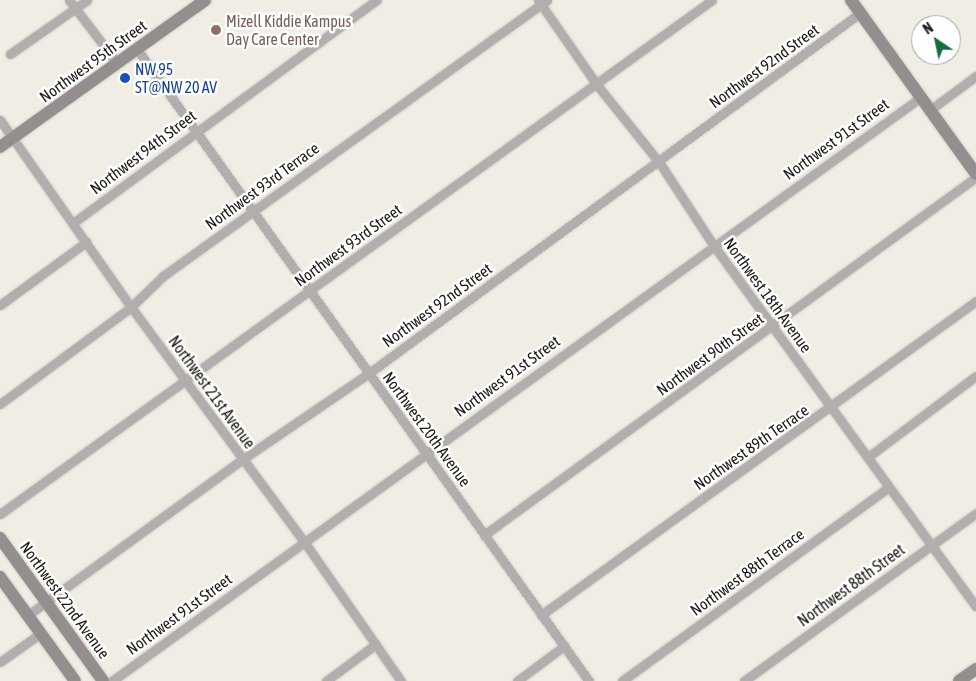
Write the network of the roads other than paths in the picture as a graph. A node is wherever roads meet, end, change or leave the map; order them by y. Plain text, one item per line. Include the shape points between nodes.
1 (69, 0) edge
2 (87, 0) edge
3 (205, 0) edge
4 (377, 0) edge
5 (712, 0) edge
6 (850, 0) edge
7 (542, 1) edge
8 (76, 8) junction
9 (860, 13) junction
10 (137, 49) junction
11 (10, 54) dead end
12 (117, 63) junction
13 (976, 76) edge
14 (597, 85) junction
15 (921, 97) junction
16 (930, 110) junction
17 (0, 120) edge
18 (196, 132) junction
19 (13, 138) junction
20 (0, 147) edge
21 (659, 162) junction
22 (976, 176) edge
23 (253, 211) junction
24 (73, 223) junction
25 (86, 242) junction
26 (714, 246) junction
27 (310, 291) junction
28 (976, 301) edge
29 (0, 305) edge
30 (131, 307) junction
31 (774, 327) junction
32 (369, 373) junction
33 (976, 376) edge
34 (186, 381) junction
35 (0, 404) edge
36 (832, 408) junction
37 (426, 453) junction
38 (868, 457) junction
39 (243, 459) junction
40 (888, 488) junction
41 (0, 514) edge
42 (976, 514) edge
43 (484, 535) junction
44 (0, 538) edge
45 (305, 542) junction
46 (932, 545) junction
47 (0, 577) edge
48 (46, 602) junction
49 (976, 606) edge
50 (28, 615) junction
51 (541, 615) junction
52 (41, 633) junction
53 (376, 644) junction
54 (564, 646) junction
55 (0, 662) edge
56 (976, 669) edge
57 (75, 681) edge
58 (103, 681) edge
59 (112, 681) edge
60 (326, 681) edge
61 (401, 681) edge
62 (517, 681) edge
63 (589, 681) edge
64 (622, 681) edge
65 (744, 681) edge
66 (959, 681) edge

1 - 8 street
2 - 8 street
3 - 10 main road, Northwest 95th Street
4 - 18 street, Northwest 94th Street
5 - 14 street, Northwest 93rd Street
6 - 9 main road
7 - 14 street, Northwest 18th Avenue
7 - 23 street, Northwest 93rd Terrace
8 - 11 street
8 - 12 street
9 - 15 main road
9 - 21 street, Northwest 92nd Street
10 - 12 main road, Northwest 95th Street
10 - 18 street, Northwest 20th Avenue
12 - 19 main road, Northwest 95th Street
13 - 16 street
14 - 21 street, Northwest 18th Avenue
14 - 27 street, Northwest 93rd Street
15 - 16 main road
15 - 26 street, Northwest 91st Street
16 - 22 main road
17 - 19 street, Northwest 21st Avenue
18 - 23 street, Northwest 20th Avenue
18 - 24 street, Northwest 94th Street
19 - 20 main road, Northwest 95th Street
19 - 24 street, Northwest 21st Avenue
21 - 26 street, Northwest 18th Avenue
21 - 32 street, Northwest 92nd Street
22 - 31 street, Northwest 90th Street
23 - 27 street, Northwest 20th Avenue
23 - 30 street, Northwest 93rd Terrace via 164,276
24 - 25 street, Northwest 21st Avenue
25 - 29 street
25 - 30 street, Northwest 21st Avenue
26 - 31 street, Northwest 18th Avenue
26 - 37 street, Northwest 91st Street
27 - 32 street, Northwest 20th Avenue
27 - 34 street, Northwest 93rd Street
28 - 36 street, Northwest 89th Terrace
30 - 34 street, Northwest 21st Avenue
30 - 35 street, Northwest 93rd Terrace
31 - 36 street, Northwest 18th Avenue
31 - 43 street, Northwest 90th Street
32 - 37 street, Northwest 20th Avenue
32 - 39 street, Northwest 92nd Street
33 - 38 street
34 - 39 street, Northwest 21st Avenue
34 - 41 street, Northwest 93rd Street
36 - 38 street, Northwest 18th Avenue
36 - 51 street, Northwest 89th Terrace
37 - 43 street, Northwest 20th Avenue
37 - 45 street, Northwest 91st Street
38 - 40 street, Northwest 18th Avenue
39 - 45 street, Northwest 21st Avenue
39 - 48 street, Northwest 92nd Street
40 - 46 street, Northwest 18th Avenue
40 - 64 street, Northwest 88th Terrace
42 - 46 street, Northwest 88th Street
43 - 51 street, Northwest 20th Avenue
44 - 48 main road, Northwest 22nd Avenue
45 - 53 street, Northwest 21st Avenue
45 - 59 street, Northwest 91st Street
46 - 49 street, Northwest 18th Avenue
46 - 65 street, Northwest 88th Street
47 - 50 main road
48 - 50 street, Northwest 92nd Street
48 - 58 main road, Northwest 22nd Avenue
50 - 52 main road
51 - 54 street, Northwest 20th Avenue
52 - 55 street
52 - 57 main road
53 - 60 street
53 - 61 street, Northwest 21st Avenue
54 - 62 street
54 - 63 street, Northwest 20th Avenue
56 - 66 main road

